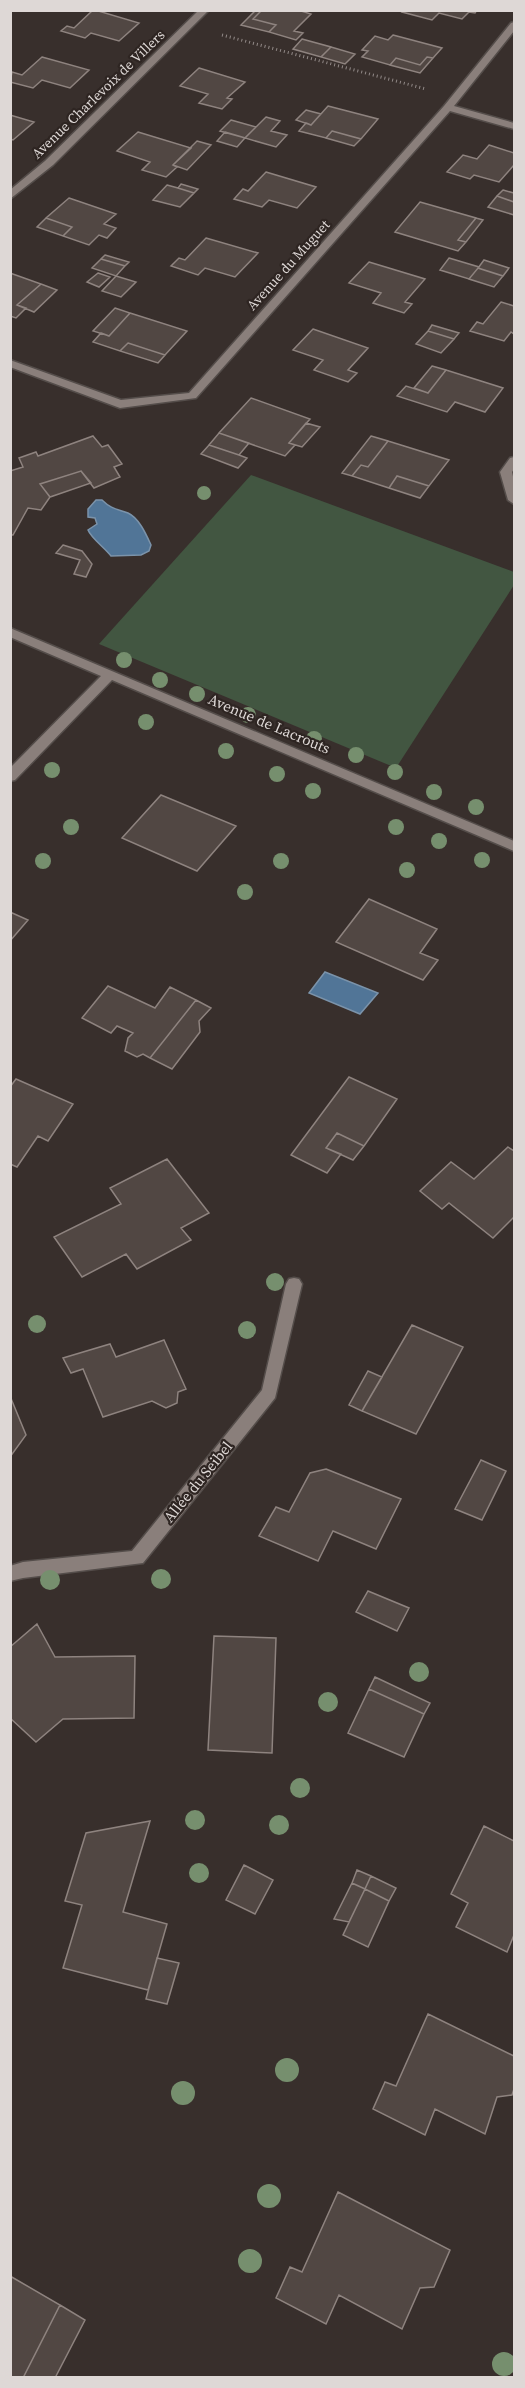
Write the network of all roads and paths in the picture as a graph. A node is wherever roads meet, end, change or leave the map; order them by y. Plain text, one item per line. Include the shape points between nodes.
1 (205, 10) edge
2 (514, 25) edge
3 (189, 26) junction
4 (454, 97) junction
5 (448, 107) junction
6 (514, 126) edge
7 (10, 196) edge
8 (10, 363) edge
9 (514, 461) edge
10 (514, 500) edge
11 (10, 632) edge
12 (109, 675) junction
13 (10, 777) edge
14 (514, 846) edge
15 (294, 1284) dead end
16 (10, 1574) edge

1 - 3 street, Avenue Charlevoix de Villers
2 - 4 street, Avenue du Muguet
3 - 4 path
3 - 7 street, Avenue Charlevoix de Villers
4 - 5 street, Avenue du Muguet
5 - 6 street
5 - 8 street, Avenue du Muguet via 192,396 120,404
9 - 10 street via 506,472
11 - 12 street, Avenue de Lacrouts
12 - 13 street
12 - 14 street, Avenue de Lacrouts
15 - 16 street, Allée du Seibel via 269,1392 137,1558

